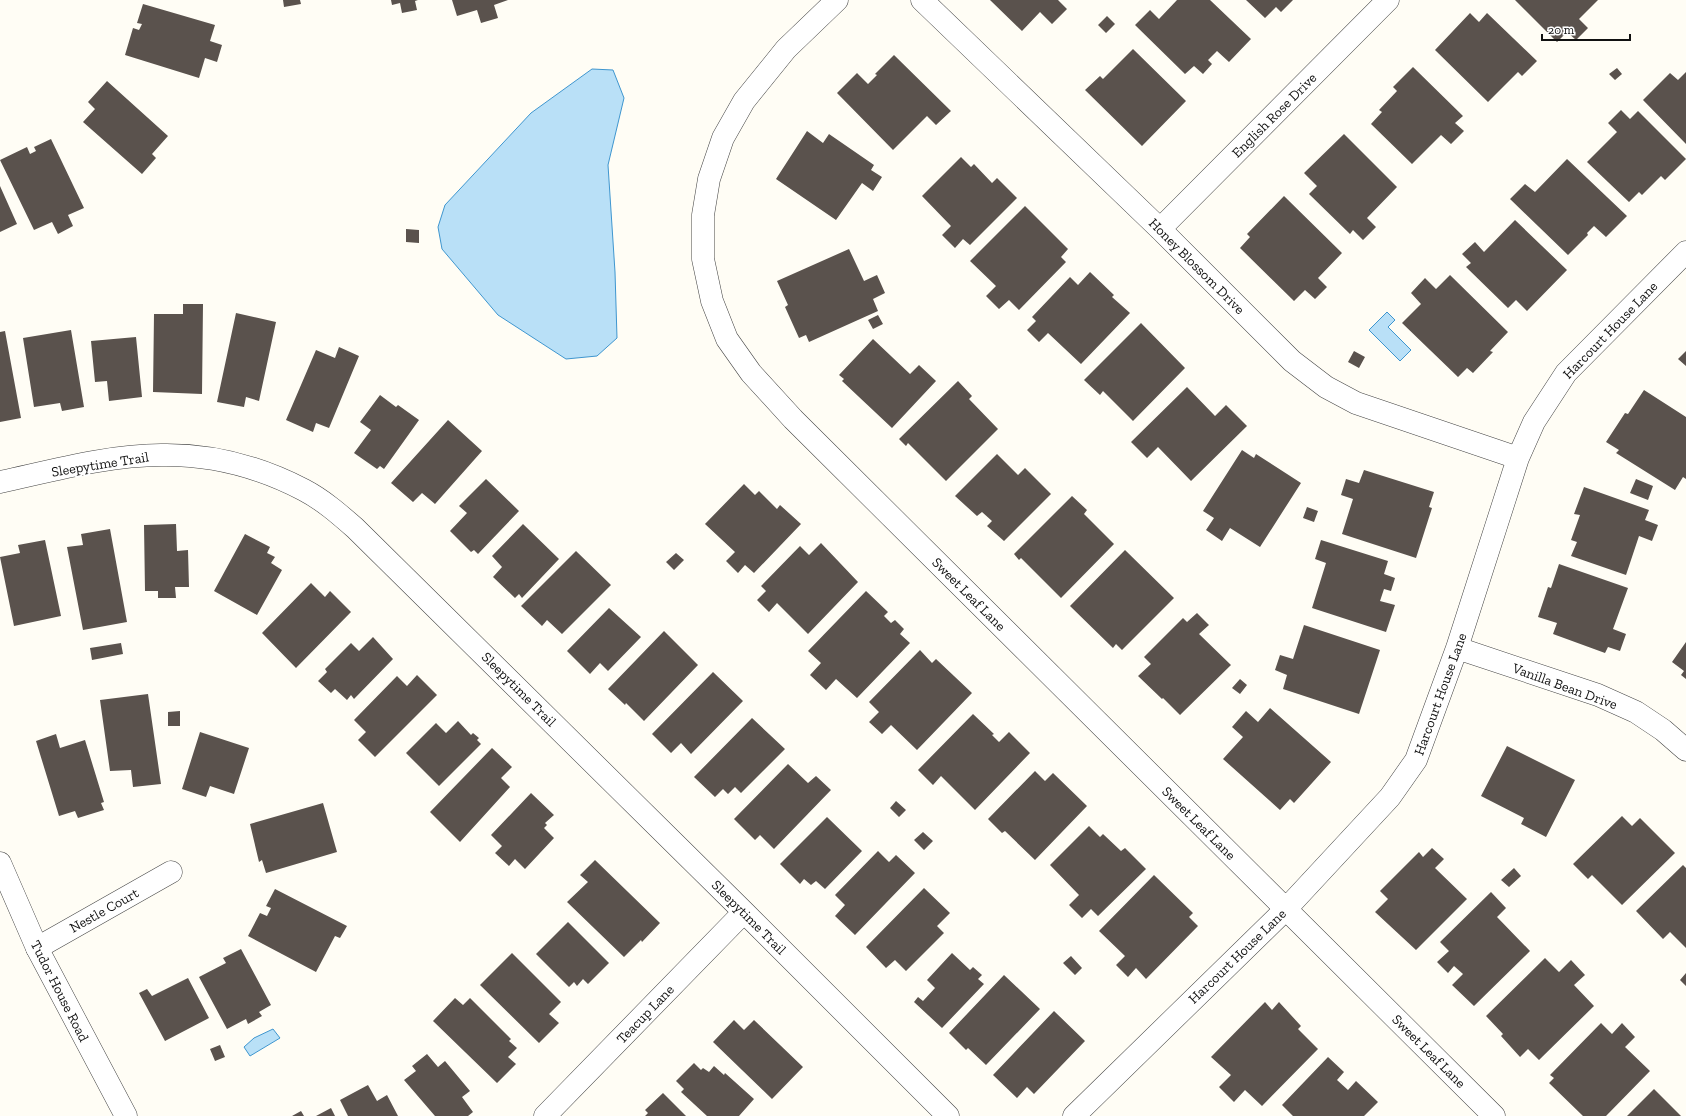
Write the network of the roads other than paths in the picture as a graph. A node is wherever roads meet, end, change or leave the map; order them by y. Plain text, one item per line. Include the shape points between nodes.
1 (837, 0) edge
2 (922, 0) edge
3 (1388, 0) edge
4 (1160, 229) junction
5 (1686, 252) edge
6 (1518, 458) junction
7 (0, 482) edge
8 (1456, 648) junction
9 (1686, 750) edge
10 (0, 862) edge
11 (171, 872) dead end
12 (1286, 909) junction
13 (744, 912) junction
14 (37, 948) junction
15 (126, 1116) edge
16 (545, 1116) edge
17 (948, 1116) edge
18 (1074, 1116) edge
19 (1494, 1116) edge

1 - 12 street, Sweet Leaf Lane via 786,49 744,101 723,138 709,179 703,215 703,259 712,301 726,339 751,373 793,419
2 - 4 street, Honey Blossom Drive
3 - 4 street, English Rose Drive
4 - 6 street, Honey Blossom Drive via 1292,361 1326,387 1356,403
5 - 6 street, Harcourt House Lane via 1566,374 1534,422
6 - 8 street, Harcourt House Lane
7 - 13 street, Sleepytime Trail via 111,459 160,454 205,457 243,465 305,490 355,528
8 - 9 street, Vanilla Bean Drive via 1598,695 1636,712 1663,730
8 - 12 street, Harcourt House Lane via 1416,760 1390,797
10 - 14 street, Tudor House Road
11 - 14 street, Nestle Court
12 - 18 street, Harcourt House Lane
12 - 19 street, Sweet Leaf Lane
13 - 16 street, Teacup Lane
13 - 17 street, Sleepytime Trail
14 - 15 street, Tudor House Road

